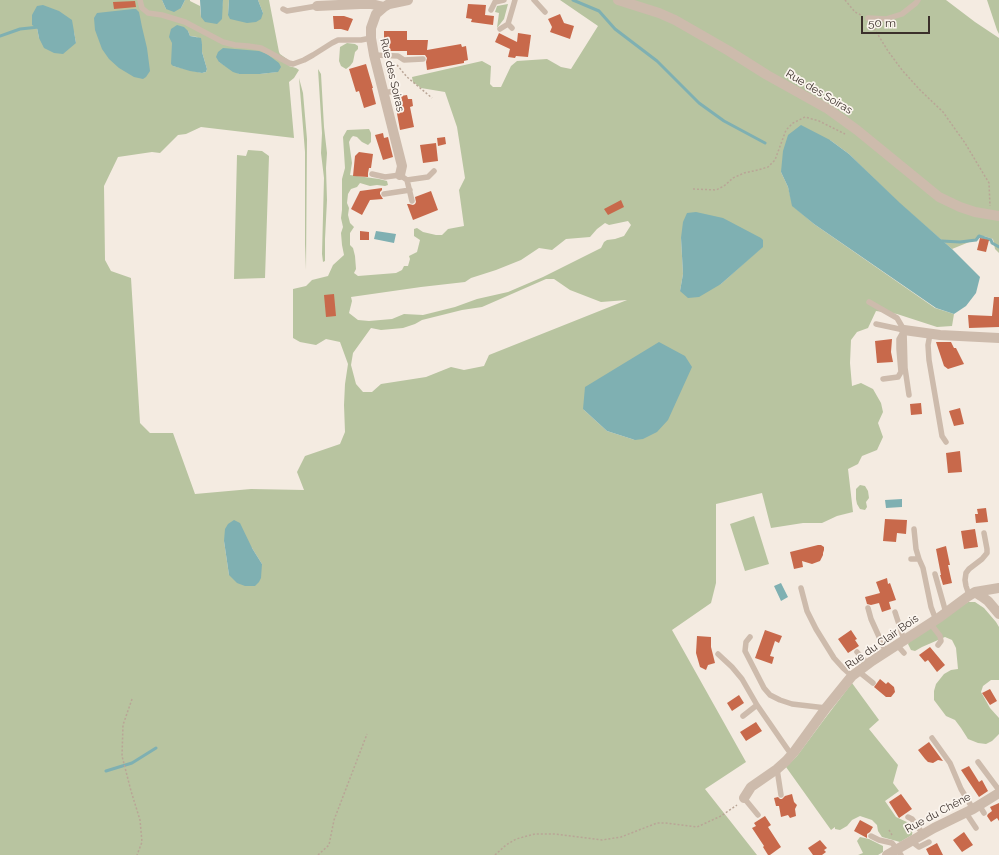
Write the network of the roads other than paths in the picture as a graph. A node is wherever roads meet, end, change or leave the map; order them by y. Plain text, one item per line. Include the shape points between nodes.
1 (140, 0) edge
2 (408, 0) edge
3 (504, 0) edge
4 (515, 0) edge
5 (534, 0) edge
6 (618, 0) edge
7 (918, 0) edge
8 (388, 3) edge
9 (317, 6) joint
10 (283, 9) dead end
11 (491, 10) dead end
12 (545, 12) dead end
13 (868, 18) road end
14 (500, 29) dead end
15 (370, 38) junction
16 (374, 55) junction
17 (423, 59) dead end
18 (395, 91) dead end
19 (383, 93) junction
20 (434, 171) dead end
21 (372, 174) dead end
22 (404, 177) junction
23 (410, 190) junction
24 (384, 194) dead end
25 (412, 201) dead end
26 (995, 216) edge
27 (869, 302) dead end
28 (876, 324) dead end
29 (904, 330) junction
30 (930, 334) junction
31 (999, 338) edge
32 (883, 379) dead end
33 (909, 396) dead end
34 (946, 442) dead end
35 (914, 529) dead end
36 (984, 533) dead end
37 (911, 559) dead end
38 (919, 559) junction
39 (935, 574) dead end
40 (801, 588) dead end
41 (999, 588) edge
42 (972, 594) junction
43 (868, 608) dead end
44 (997, 608) edge
45 (895, 612) dead end
46 (946, 613) junction
47 (933, 621) junction
48 (750, 637) dead end
49 (900, 642) junction
50 (938, 645) dead end
51 (857, 652) dead end
52 (886, 652) junction
53 (718, 654) dead end
54 (904, 654) dead end
55 (868, 664) junction
56 (855, 674) junction
57 (873, 683) dead end
58 (757, 705) junction
59 (826, 708) junction
60 (743, 716) dead end
61 (932, 738) dead end
62 (791, 754) junction
63 (978, 762) dead end
64 (777, 769) junction
65 (999, 792) edge
66 (781, 794) dead end
67 (744, 798) joint
68 (976, 810) junction
69 (758, 815) dead end
70 (908, 817) dead end
71 (976, 828) dead end
72 (871, 836) dead end
73 (926, 838) junction
74 (899, 852) edge
75 (887, 855) edge

1 - 15 lane via 142,8 148,13 186,22 223,42 261,48 293,64 338,40
2 - 8 street
3 - 11 lane via 495,2
4 - 14 lane via 510,26
5 - 12 lane
6 - 26 street, Rue des Soiras via 676,20 828,109 939,197 960,207
7 - 13 lane via 902,14 886,19
8 - 9 street via 337,8
8 - 15 street, Rue des Soiras via 376,14
9 - 10 lane via 287,11
15 - 16 street, Rue des Soiras
16 - 17 lane via 398,56 404,60
16 - 19 street, Rue des Soiras
18 - 19 lane
19 - 22 street, Rue des Soiras
20 - 22 lane via 428,176
21 - 22 lane
22 - 23 lane
23 - 24 lane
23 - 25 lane
27 - 29 lane via 897,318
28 - 29 lane
29 - 30 street
29 - 32 lane via 898,349 901,372 898,377
29 - 33 lane
30 - 31 street
30 - 34 lane via 929,360 942,436
35 - 38 lane
36 - 42 lane via 987,553 966,573 966,586
37 - 38 lane
38 - 47 lane
39 - 46 lane
40 - 56 lane via 807,611 834,658 843,668
41 - 42 street
42 - 44 street via 981,596
42 - 46 street, Rue du Clair Bois
43 - 52 lane
45 - 49 lane
46 - 47 street, Rue du Clair Bois
47 - 49 street, Rue du Clair Bois
47 - 50 lane via 940,636 941,641
48 - 59 lane via 746,642 745,651 770,695 792,704
49 - 52 street, Rue du Clair Bois
49 - 54 lane
51 - 55 lane
52 - 55 street, Rue du Clair Bois
53 - 58 lane via 742,679
55 - 56 street, Rue du Clair Bois
56 - 57 lane
56 - 59 street, Rue du Clair Bois
58 - 60 lane
58 - 62 lane
59 - 62 street, Rue du Clair Bois
61 - 68 lane via 950,763 961,789
62 - 64 street, Rue du Clair Bois
63 - 65 lane
64 - 66 lane
64 - 67 street, Rue du Clair Bois via 750,787
65 - 68 street, Rue du Chêne
67 - 69 lane
68 - 71 lane
68 - 73 street, Rue du Chêne
70 - 73 lane
72 - 74 lane via 892,843
73 - 74 street, Rue du Chêne via 912,840
74 - 75 street, Rue du Chêne

